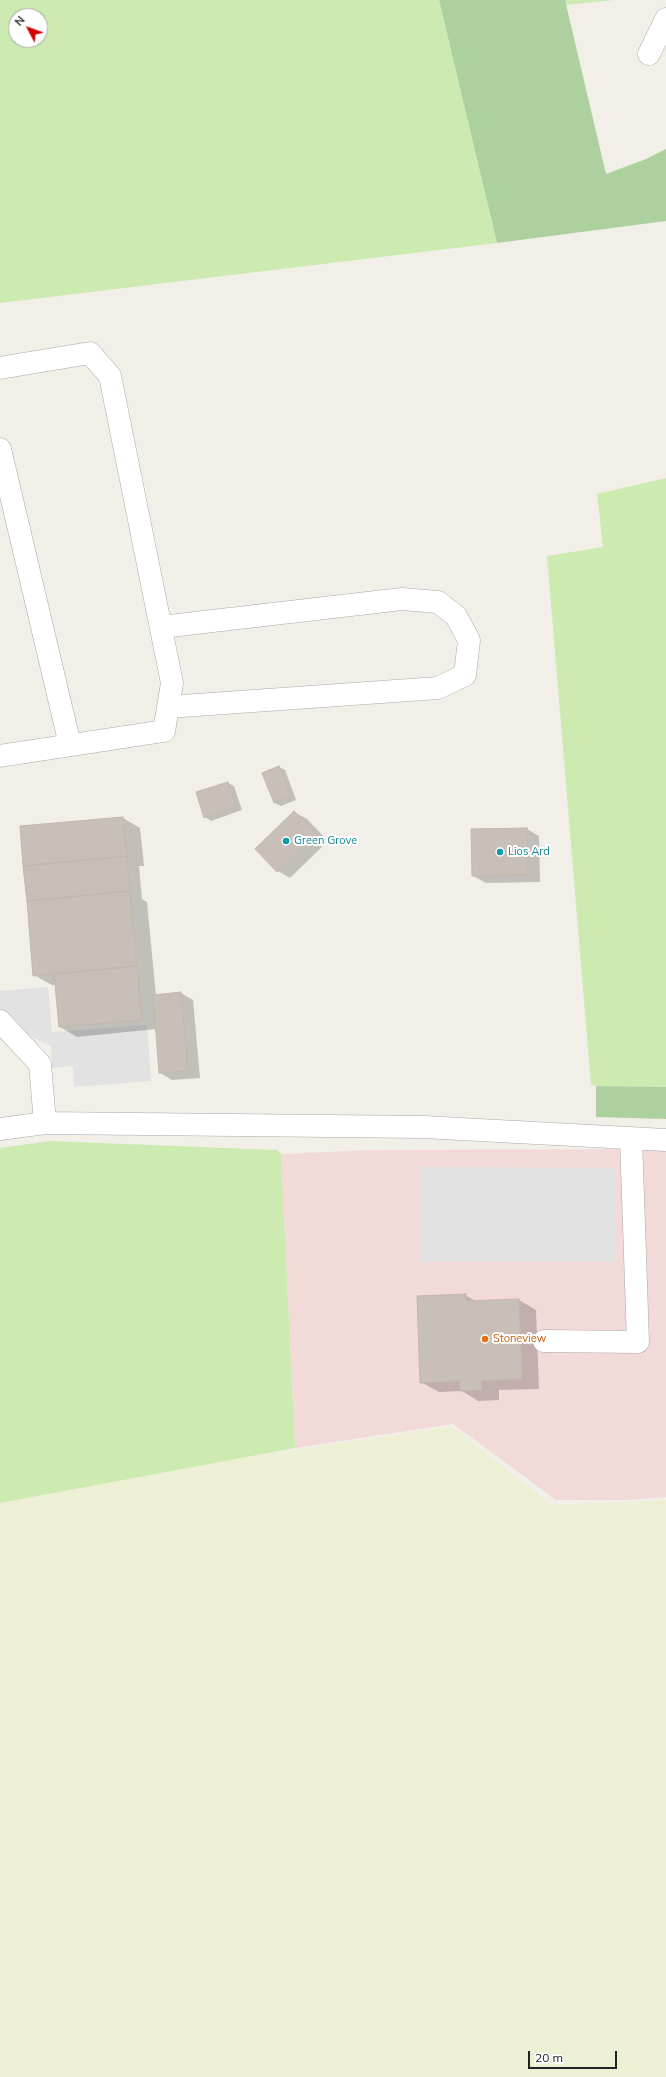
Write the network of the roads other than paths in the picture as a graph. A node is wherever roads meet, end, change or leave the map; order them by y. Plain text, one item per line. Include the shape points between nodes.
1 (666, 19) edge
2 (648, 54) dead end
3 (0, 368) edge
4 (0, 449) edge
5 (161, 627) junction
6 (168, 707) junction
7 (70, 745) junction
8 (0, 756) edge
9 (0, 1021) edge
10 (45, 1123) junction
11 (0, 1129) edge
12 (631, 1138) junction
13 (666, 1140) edge
14 (544, 1341) dead end

1 - 2 street
3 - 5 street via 90,353 110,376
4 - 7 street
5 - 6 street via 172,683
5 - 6 street via 402,599 438,602 456,616 469,640 465,675 438,688
6 - 7 street via 164,731
7 - 8 street
9 - 10 street via 40,1064
10 - 11 street
10 - 12 street via 423,1127
12 - 13 street
12 - 14 street via 638,1342

